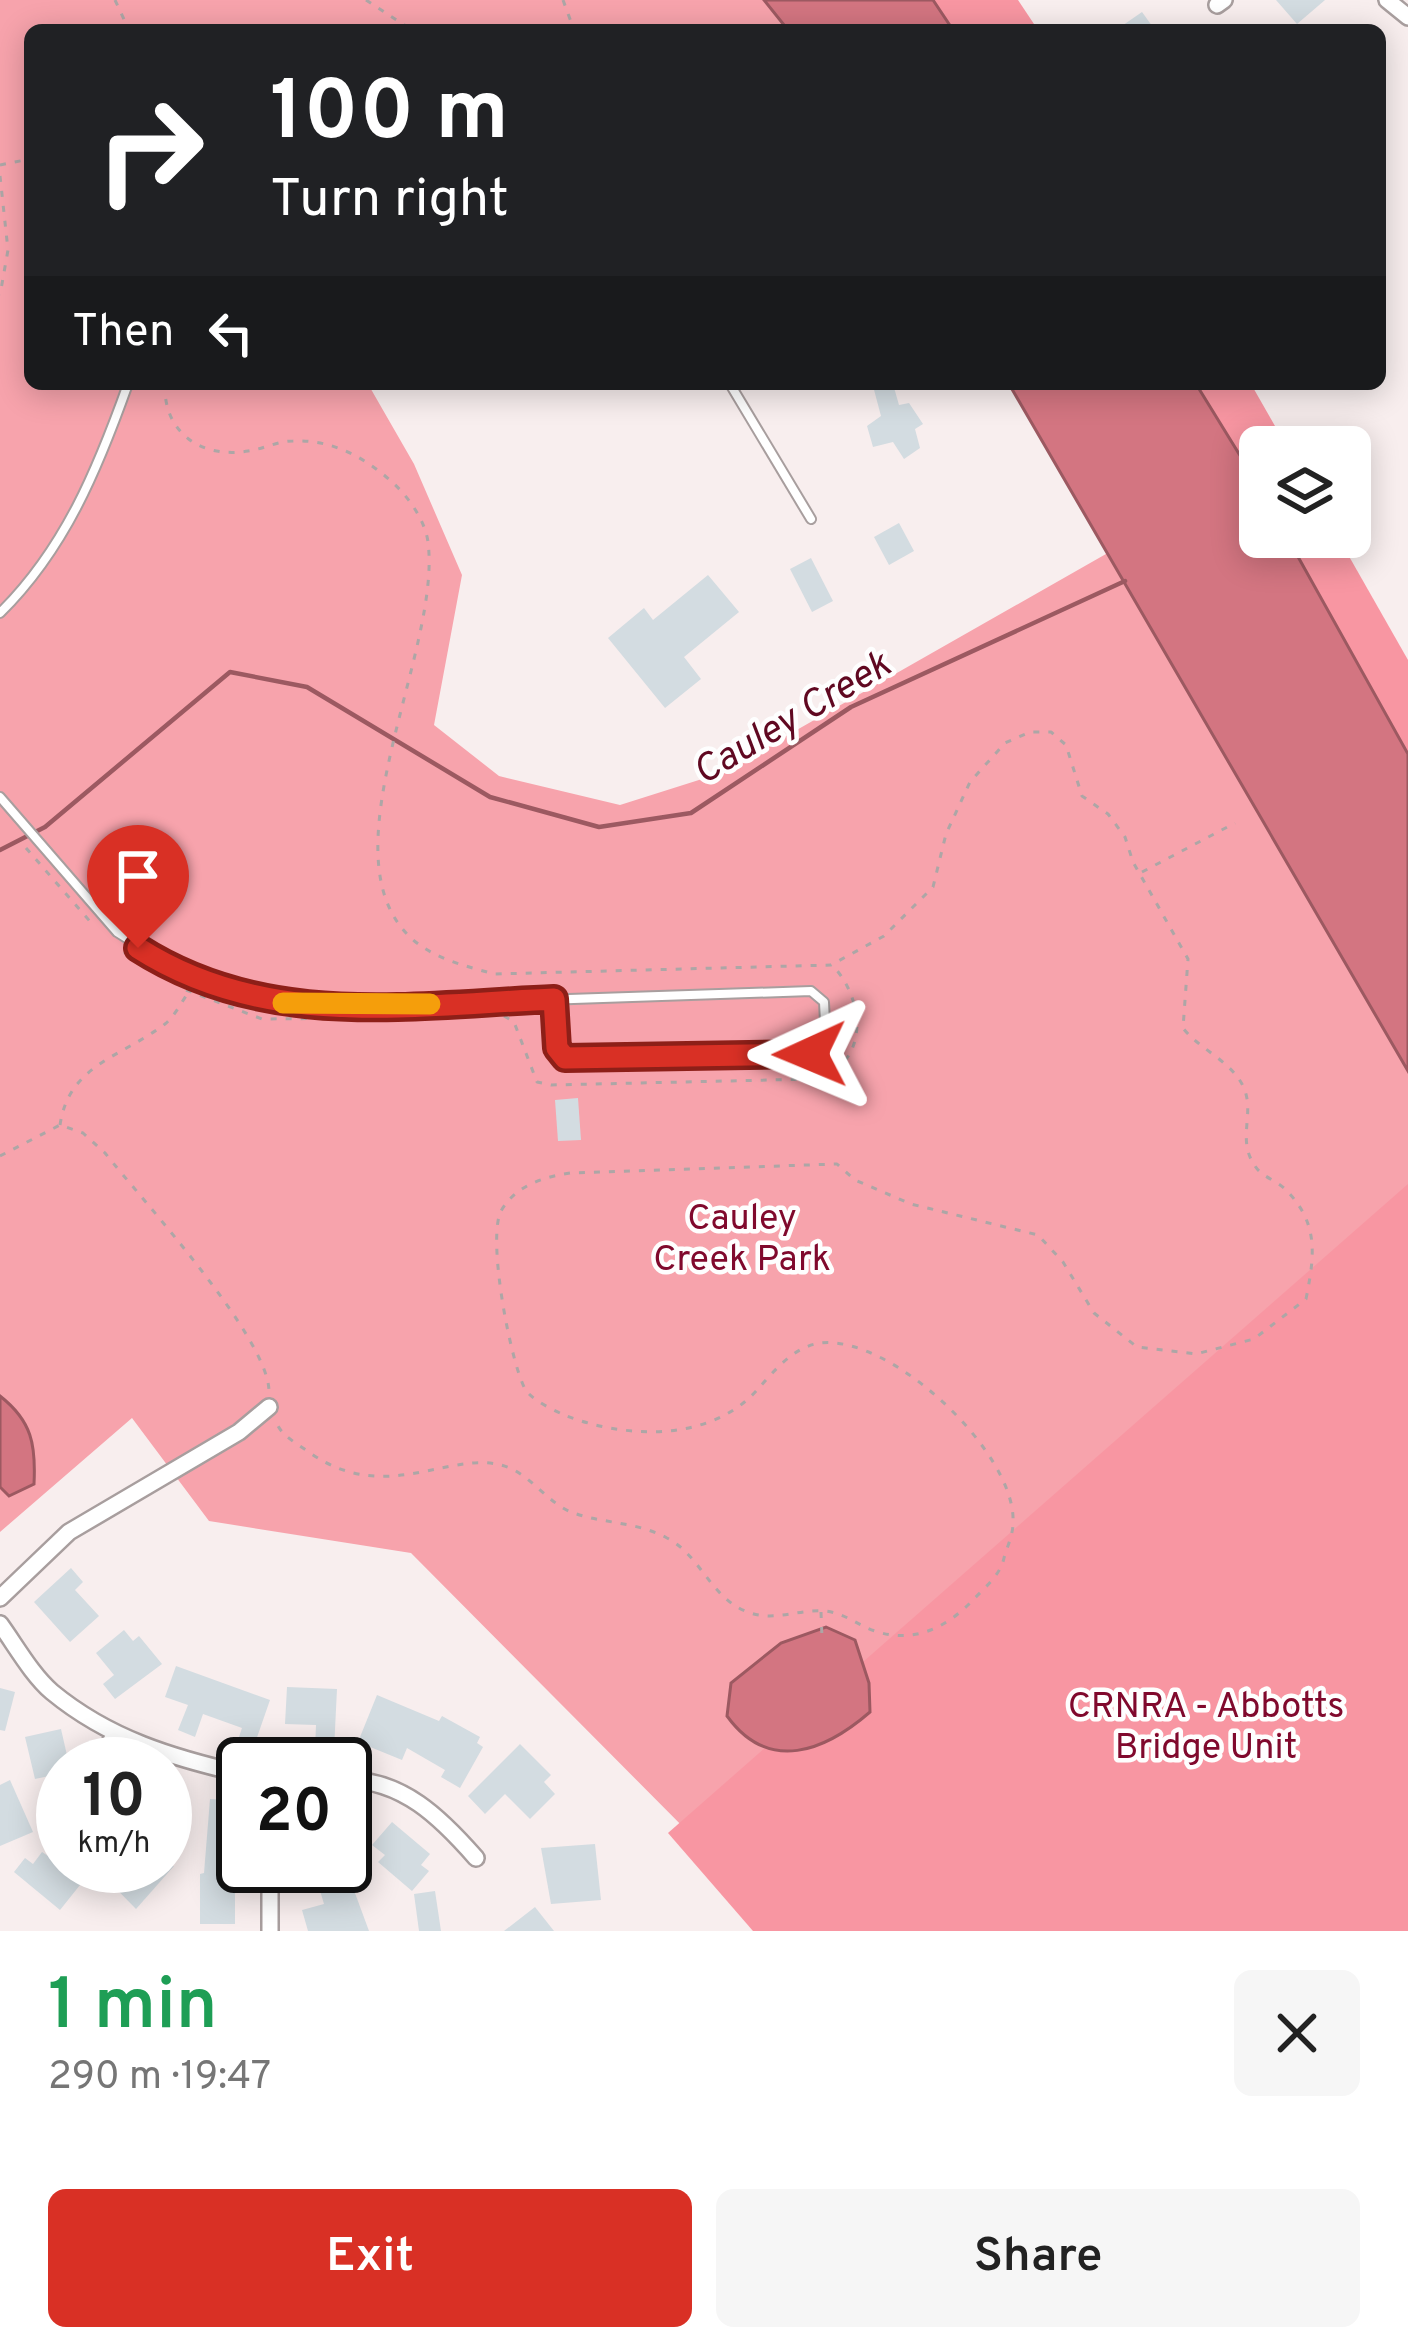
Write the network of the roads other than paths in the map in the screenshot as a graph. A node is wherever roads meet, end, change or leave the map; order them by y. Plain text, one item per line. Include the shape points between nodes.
1 (1387, 0) edge
2 (1408, 17) edge
3 (126, 390) edge
4 (734, 390) edge
5 (812, 519) dead end
6 (0, 613) edge
7 (0, 797) edge
8 (554, 999) junction
9 (269, 1407) road end
10 (0, 1598) edge
11 (0, 1624) edge
12 (114, 1734) junction
13 (113, 1737) edge
14 (216, 1768) edge
15 (372, 1784) edge
16 (476, 1858) dead end
17 (270, 1893) edge
18 (270, 1931) edge

1 - 2 street
3 - 6 lane via 80,504
4 - 5 lane
7 - 8 lane via 93,918 160,962 250,999
8 - 8 lane via 811,991 824,1002 826,1041 810,1054 565,1058 557,1048
9 - 10 street via 69,1532
11 - 12 street via 49,1690
12 - 13 street
12 - 14 street
15 - 16 street via 433,1808
17 - 18 street

